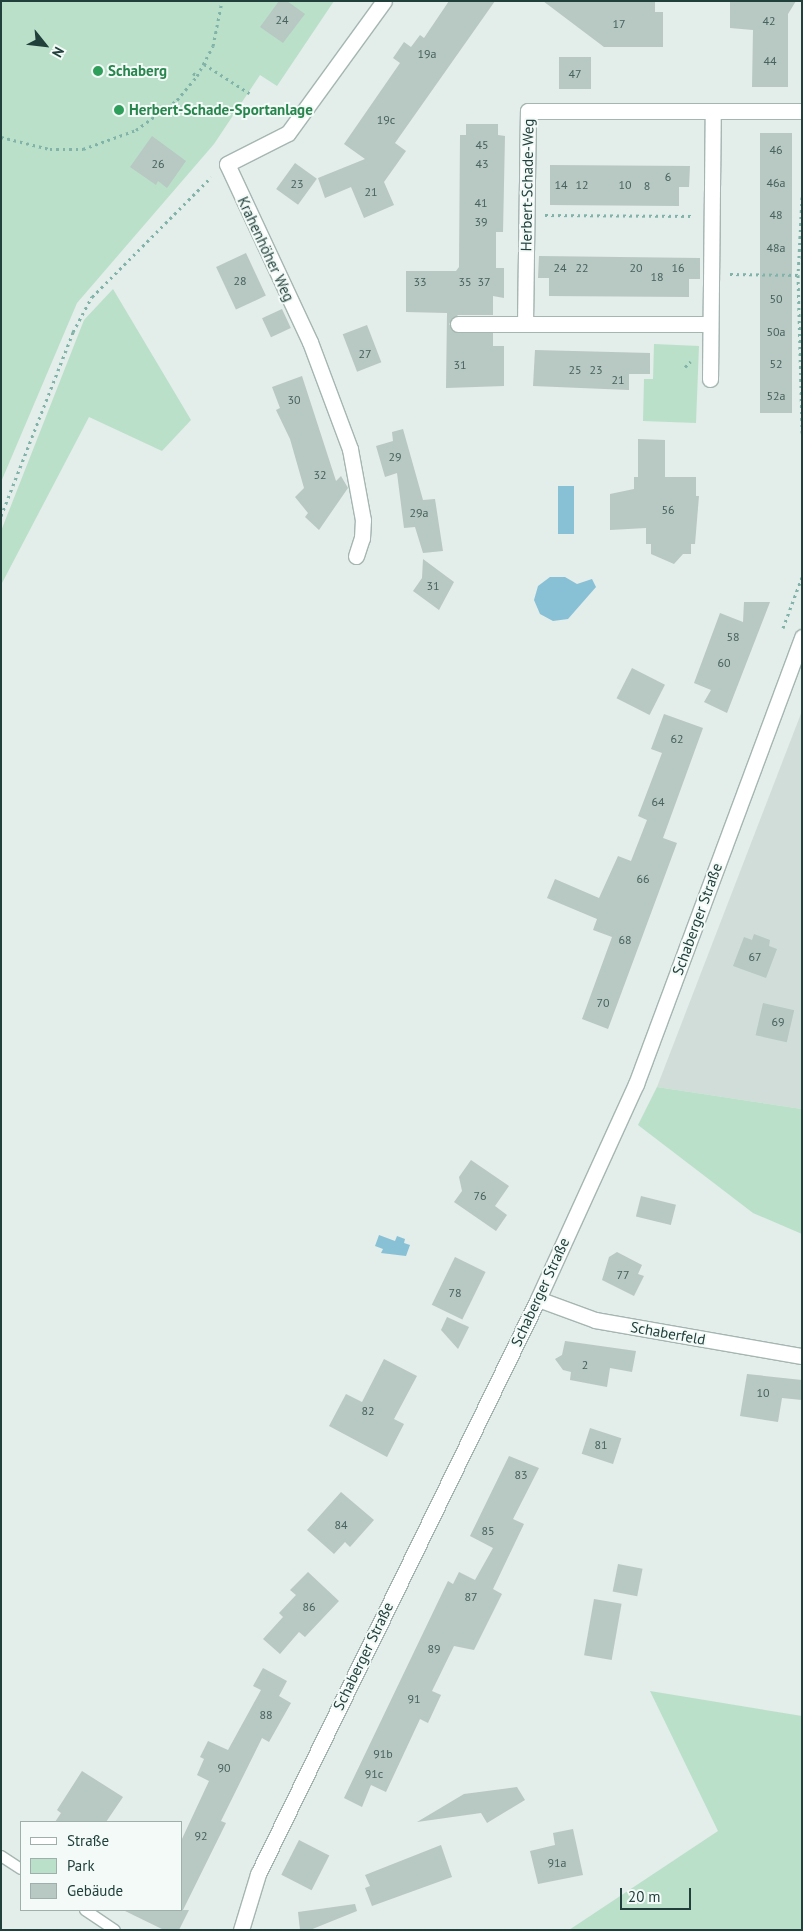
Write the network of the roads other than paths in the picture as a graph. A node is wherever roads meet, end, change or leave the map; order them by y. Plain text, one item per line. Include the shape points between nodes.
1 (384, 1) edge
2 (713, 111) junction
3 (802, 112) edge
4 (458, 324) dead end
5 (525, 324) junction
6 (710, 324) junction
7 (710, 380) dead end
8 (356, 556) dead end
9 (802, 637) edge
10 (538, 1299) junction
11 (802, 1356) edge
12 (1, 1856) edge
13 (20, 1868) edge
14 (86, 1911) edge
15 (115, 1930) edge
16 (241, 1930) edge

1 - 8 street, Krahenhöher Weg via 288,133 227,164 310,342 350,449 363,520
2 - 3 street, Herbert-Schade-Weg
2 - 5 street, Herbert-Schade-Weg via 528,111
2 - 6 street
4 - 5 street
5 - 6 street
6 - 7 street
9 - 10 street, Schaberger Straße via 636,1084
10 - 11 street, Schaberfeld via 595,1320
10 - 16 street, Schaberger Straße via 258,1874
12 - 13 lane
14 - 15 lane

